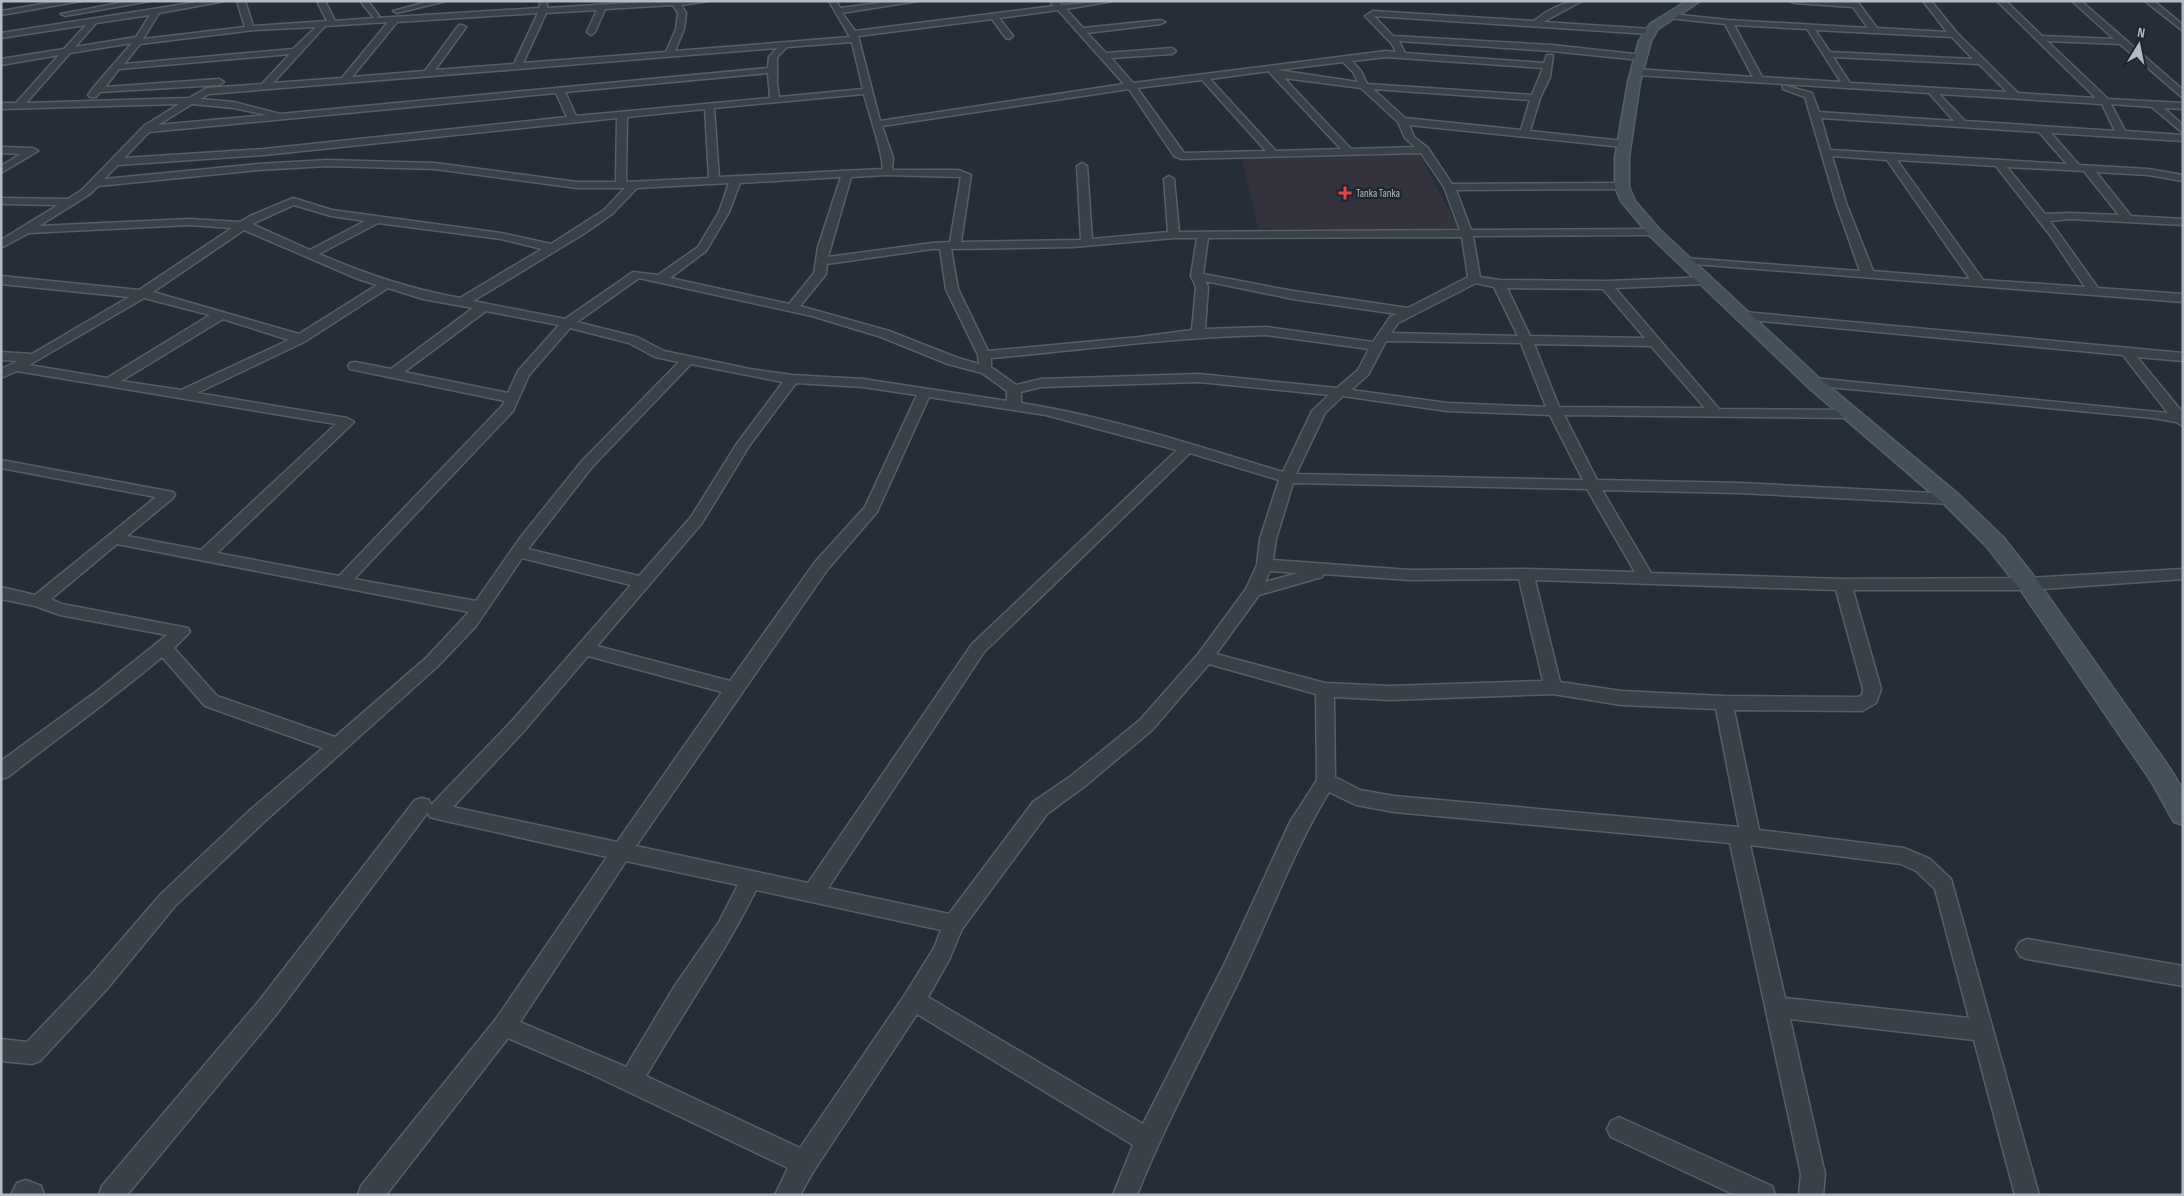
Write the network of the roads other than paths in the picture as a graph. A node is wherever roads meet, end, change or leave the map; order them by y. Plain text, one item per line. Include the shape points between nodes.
1 (77, 1) edge
2 (146, 1) edge
3 (221, 1) edge
4 (240, 1) edge
5 (321, 1) edge
6 (364, 1) edge
7 (442, 1) edge
8 (544, 1) edge
9 (704, 1) edge
10 (833, 1) edge
11 (914, 1) edge
12 (1109, 1) edge
13 (1695, 1) edge
14 (1794, 1) edge
15 (1927, 1) edge
16 (2001, 1) edge
17 (2076, 1) edge
18 (2149, 1) edge
19 (1555, 2) edge
20 (1575, 2) edge
21 (118, 3) edge
22 (1855, 3) edge
23 (676, 4) junction
24 (1057, 4) edge
25 (602, 8) junction
26 (156, 11) junction
27 (837, 11) junction
28 (543, 12) junction
29 (1, 13) edge
30 (56, 16) dead end
31 (375, 16) junction
32 (994, 16) junction
33 (1671, 16) junction
34 (112, 18) junction
35 (395, 20) junction
36 (94, 22) junction
37 (1160, 22) dead end
38 (1538, 22) junction
39 (1728, 22) junction
40 (333, 25) junction
41 (322, 26) junction
42 (1809, 26) junction
43 (462, 27) dead end
44 (248, 29) junction
45 (2183, 29) edge
46 (1874, 30) junction
47 (1082, 31) junction
48 (1649, 31) junction
49 (28, 32) junction
50 (591, 32) dead end
51 (1954, 35) junction
52 (1, 36) edge
53 (854, 36) junction
54 (1009, 36) dead end
55 (1390, 38) junction
56 (2040, 38) junction
57 (138, 41) junction
58 (2122, 42) junction
59 (785, 44) junction
60 (15, 45) dead end
61 (1552, 48) junction
62 (66, 51) junction
63 (296, 51) junction
64 (1172, 51) dead end
65 (670, 53) junction
66 (1827, 54) junction
67 (1402, 55) junction
68 (1104, 56) junction
69 (1640, 57) junction
70 (3, 58) edge
71 (596, 59) junction
72 (1345, 59) junction
73 (1982, 62) junction
74 (518, 65) junction
75 (1548, 66) junction
76 (117, 67) junction
77 (772, 70) junction
78 (1272, 71) junction
79 (430, 72) junction
80 (1636, 72) junction
81 (1203, 76) junction
82 (345, 79) junction
83 (587, 80) junction
84 (1764, 80) junction
85 (268, 82) junction
86 (1806, 83) junction
87 (1847, 85) junction
88 (1130, 86) junction
89 (1364, 86) junction
90 (96, 90) junction
91 (559, 90) junction
92 (868, 91) junction
93 (1932, 91) junction
94 (1809, 95) junction
95 (2016, 96) junction
96 (2183, 96) edge
97 (1534, 98) junction
98 (190, 101) junction
99 (775, 101) junction
100 (2104, 101) junction
101 (85, 103) junction
102 (2154, 104) junction
103 (19, 105) junction
104 (1, 106) edge
105 (709, 106) junction
106 (2183, 106) edge
107 (622, 114) junction
108 (1816, 115) junction
109 (288, 117) junction
110 (573, 119) junction
111 (1402, 121) junction
112 (876, 124) junction
113 (1963, 125) junction
114 (146, 129) junction
115 (2043, 130) junction
116 (2183, 130) edge
117 (1525, 133) junction
118 (2122, 134) junction
119 (2183, 138) edge
120 (1623, 144) junction
121 (1, 150) edge
122 (1424, 150) junction
123 (1348, 151) junction
124 (1828, 153) junction
125 (1274, 154) junction
126 (1890, 157) junction
127 (115, 162) junction
128 (2000, 164) junction
129 (1082, 166) dead end
130 (2082, 169) junction
131 (1, 170) edge
132 (886, 172) junction
133 (847, 174) junction
134 (2183, 178) edge
135 (736, 179) junction
136 (1169, 180) dead end
137 (714, 181) junction
138 (95, 183) junction
139 (621, 185) junction
140 (634, 185) junction
141 (1621, 186) junction
142 (1449, 187) junction
143 (1, 201) edge
144 (67, 202) junction
145 (379, 218) junction
146 (2042, 218) junction
147 (2127, 218) junction
148 (2183, 222) edge
149 (241, 226) junction
150 (26, 230) junction
151 (1468, 232) junction
152 (1654, 232) junction
153 (1203, 234) junction
154 (1174, 235) junction
155 (1087, 242) junction
156 (1, 245) edge
157 (950, 245) junction
158 (552, 248) junction
159 (310, 254) junction
160 (824, 261) junction
161 (1685, 261) junction
162 (1868, 274) junction
163 (1196, 276) junction
164 (660, 279) junction
165 (1474, 279) junction
166 (1, 280) edge
167 (1704, 280) junction
168 (1979, 283) junction
169 (387, 284) junction
170 (1500, 284) junction
171 (1606, 285) junction
172 (2094, 291) junction
173 (142, 294) junction
174 (2180, 300) edge
175 (462, 302) junction
176 (484, 306) junction
177 (792, 308) junction
178 (1409, 312) junction
179 (220, 314) junction
180 (1744, 316) junction
181 (568, 323) junction
182 (1198, 333) junction
183 (300, 339) junction
184 (1526, 339) junction
185 (1380, 341) junction
186 (1653, 342) junction
187 (2127, 352) junction
188 (984, 355) junction
189 (1, 356) edge
190 (2183, 357) edge
191 (34, 358) junction
192 (689, 359) junction
193 (355, 366) dead end
194 (15, 368) junction
195 (987, 370) junction
196 (1, 374) edge
197 (393, 374) junction
198 (792, 379) junction
199 (1813, 382) junction
200 (108, 383) junction
201 (1014, 390) junction
202 (925, 392) junction
203 (1340, 392) junction
204 (182, 395) junction
205 (512, 398) junction
206 (1014, 406) junction
207 (1555, 411) junction
208 (1715, 412) junction
209 (1852, 414) junction
210 (2181, 421) edge
211 (1187, 448) junction
212 (1, 464) edge
213 (1288, 478) junction
214 (1593, 486) junction
215 (1951, 499) junction
216 (116, 539) junction
217 (518, 552) junction
218 (204, 556) junction
219 (1265, 565) junction
220 (1327, 570) junction
221 (1526, 574) junction
222 (2183, 574) edge
223 (1646, 578) junction
224 (342, 582) junction
225 (643, 582) junction
226 (2028, 584) junction
227 (1843, 585) junction
228 (1253, 591) junction
229 (1, 593) edge
230 (38, 601) junction
231 (480, 608) junction
232 (162, 648) junction
233 (585, 649) junction
234 (1205, 657) junction
235 (1553, 687) junction
236 (734, 689) junction
237 (1325, 690) junction
238 (1724, 703) junction
239 (339, 746) junction
240 (1, 772) edge
241 (1326, 781) junction
242 (422, 806) dead end
243 (2183, 814) edge
244 (1744, 836) junction
245 (623, 851) junction
246 (751, 880) junction
247 (814, 892) junction
248 (954, 924) junction
249 (2027, 949) dead end
250 (2183, 976) edge
251 (914, 1000) junction
252 (1776, 1007) junction
253 (504, 1026) junction
254 (1983, 1030) junction
255 (1, 1050) edge
256 (630, 1081) junction
257 (1619, 1129) dead end
258 (1147, 1140) junction
259 (804, 1163) junction
260 (23, 1195) edge
261 (32, 1195) edge
262 (111, 1195) edge
263 (370, 1195) edge
264 (787, 1195) edge
265 (1125, 1195) edge
266 (1764, 1195) edge
267 (1811, 1195) edge
268 (2027, 1195) edge

1 - 29 street
2 - 21 street
3 - 26 street
4 - 44 street via 249,22
5 - 40 street
6 - 31 street
7 - 31 street
8 - 28 street
9 - 23 street
10 - 27 street
11 - 27 street
12 - 24 street
13 - 33 street
14 - 22 street
15 - 51 street
16 - 56 street
17 - 58 street
18 - 45 street
19 - 20 street
20 - 38 street
21 - 30 street
21 - 34 street
22 - 46 street
23 - 25 street
23 - 65 street via 682,12 680,29
24 - 32 street
24 - 47 street
25 - 28 street
25 - 50 street
26 - 34 street
26 - 57 street
27 - 53 street
28 - 35 street
28 - 74 street
31 - 40 street
32 - 53 street
32 - 54 street
33 - 39 street
33 - 48 street
34 - 36 street
35 - 40 street
35 - 82 street
36 - 49 street
36 - 62 street
37 - 47 street
38 - 48 street
38 - 55 street via 1415,11 1373,13 1369,16
39 - 42 street
39 - 84 street
40 - 41 street
41 - 44 street
41 - 63 street
42 - 46 street
42 - 66 street
43 - 79 street
44 - 57 street
46 - 51 street
47 - 68 street
48 - 69 street
49 - 52 street
49 - 60 street
51 - 73 street
53 - 59 street
53 - 92 street
55 - 61 street
55 - 67 street
56 - 58 street
56 - 100 street
57 - 62 street
57 - 76 street
58 - 96 street
59 - 65 street
59 - 77 street via 773,57
61 - 69 street
61 - 75 street
62 - 70 street
62 - 103 street
63 - 76 street
63 - 85 street
64 - 68 street
65 - 71 street
66 - 73 street
66 - 87 street
67 - 72 street
67 - 75 street
68 - 88 street
69 - 80 street
71 - 74 street
71 - 83 street
72 - 78 street
72 - 89 street via 1357,71
73 - 95 street
74 - 79 street
75 - 97 street via 1546,77
76 - 90 street
77 - 83 street
77 - 99 street
78 - 81 street
78 - 89 street
78 - 123 street
79 - 82 street
80 - 84 street
80 - 120 street
81 - 88 street
81 - 125 street
82 - 85 street
83 - 91 street
84 - 86 street
84 - 94 street
85 - 90 street
85 - 98 street via 207,91
86 - 87 street
86 - 94 street
87 - 93 street
88 - 112 street
88 - 125 street via 1182,156
89 - 97 street
89 - 111 street
90 - 101 street
91 - 109 street
91 - 110 street
92 - 99 street
92 - 112 street
93 - 95 street
93 - 113 street
94 - 108 street
95 - 100 street
97 - 117 street
98 - 101 street
98 - 109 street via 234,104
98 - 114 street
99 - 105 street
100 - 102 street
100 - 118 street
101 - 103 street
102 - 106 street
102 - 116 street
103 - 104 street
105 - 107 street
105 - 137 street
107 - 110 street
107 - 139 street
108 - 113 street
108 - 124 street
109 - 114 street
110 - 127 street via 273,152
111 - 117 street
111 - 122 street via 1410,138
112 - 132 street via 888,158
113 - 115 street
114 - 127 street
115 - 118 street
115 - 130 street
117 - 120 street
118 - 119 street
120 - 141 street
121 - 131 street via 34,151
122 - 123 street
122 - 142 street
123 - 125 street
124 - 126 street
124 - 162 street via 1841,203
126 - 128 street
126 - 168 street
127 - 138 street
128 - 130 street
128 - 146 street
129 - 155 street
130 - 134 street via 2148,172
130 - 147 street
132 - 133 street
132 - 157 street via 966,175 963,204
133 - 135 street
133 - 160 street via 824,247
135 - 137 street
135 - 164 street via 724,212 702,249
136 - 154 street
137 - 140 street
138 - 139 street via 327,163 435,166 576,185
138 - 144 street
139 - 140 street
140 - 158 street via 608,212
141 - 142 street
141 - 152 street via 1631,208
142 - 151 street
143 - 144 street
144 - 150 street
145 - 149 street via 331,212 293,201
145 - 158 street via 501,236
145 - 159 street
146 - 147 street
146 - 172 street
147 - 148 street
149 - 150 street via 189,222
149 - 159 street
149 - 173 street
150 - 156 street
151 - 152 street
151 - 153 street
151 - 165 street
152 - 161 street
153 - 154 street
153 - 163 street
154 - 155 street
155 - 157 street
157 - 160 street
157 - 188 street via 952,289
158 - 175 street
159 - 169 street via 362,277
160 - 177 street via 820,274
161 - 162 street
161 - 167 street
162 - 168 street
163 - 178 street via 1293,295
163 - 182 street via 1202,287
164 - 177 street
164 - 181 street via 637,274
165 - 170 street
165 - 178 street
166 - 173 street
167 - 171 street
167 - 180 street
168 - 172 street
169 - 175 street
169 - 183 street
170 - 171 street
170 - 184 street
171 - 186 street
172 - 174 street
173 - 179 street
173 - 191 street
175 - 176 street
176 - 181 street
176 - 197 street
177 - 195 street via 885,334
178 - 185 street via 1394,320
179 - 183 street
179 - 200 street
180 - 187 street
180 - 199 street
181 - 192 street via 632,340 660,354
181 - 205 street via 523,374
182 - 185 street via 1266,331
182 - 188 street
183 - 204 street
184 - 185 street
184 - 186 street
184 - 207 street
185 - 203 street via 1364,372
186 - 208 street
187 - 190 street
187 - 210 street
188 - 195 street
189 - 191 street
191 - 194 street
192 - 198 street via 750,374
192 - 217 street via 587,464
193 - 197 street
194 - 196 street
194 - 200 street
195 - 201 street
197 - 205 street
198 - 202 street via 863,383
198 - 225 street via 743,445 697,520
199 - 209 street
199 - 210 street via 2152,414
200 - 204 street
201 - 203 street via 1041,383 1199,378
201 - 206 street
202 - 206 street
202 - 236 street via 872,509 821,566
203 - 207 street via 1447,407
203 - 213 street via 1319,410
204 - 218 street via 347,422
205 - 224 street via 508,408
206 - 211 street via 1046,411
207 - 208 street
207 - 214 street
208 - 209 street
209 - 215 street
211 - 213 street
211 - 247 street via 978,648
212 - 216 street via 168,495
213 - 214 street
213 - 219 street via 1268,539
214 - 215 street via 1740,488
214 - 223 street
215 - 226 street via 1995,542
216 - 218 street
216 - 230 street
217 - 225 street
217 - 231 street
218 - 224 street
219 - 220 street
219 - 228 street
220 - 221 street via 1410,575
220 - 228 street
221 - 223 street
221 - 235 street
222 - 226 street
223 - 227 street
224 - 231 street
225 - 233 street
226 - 227 street
226 - 243 street via 2160,774
227 - 238 street via 1872,689 1870,698 1862,704
228 - 234 street
229 - 230 street
230 - 232 street via 60,609 182,632
231 - 239 street via 432,662
232 - 239 street via 211,701
232 - 240 street
233 - 236 street
233 - 245 street via 437,811
234 - 237 street
234 - 248 street via 1146,725 1040,808
235 - 237 street via 1390,693
235 - 238 street via 1621,698
236 - 245 street
237 - 241 street
238 - 244 street
239 - 255 street via 168,900 99,982 32,1053
241 - 244 street via 1356,797 1394,804
241 - 258 street via 1297,828 1234,968
242 - 262 street via 316,945
244 - 252 street
244 - 254 street via 1904,856 1923,865 1944,884
245 - 246 street
245 - 253 street
246 - 247 street
246 - 256 street via 726,929
247 - 248 street
248 - 251 street
249 - 250 street
251 - 258 street
251 - 259 street
252 - 254 street
252 - 267 street via 1813,1174
253 - 256 street
253 - 263 street
254 - 268 street
256 - 259 street
257 - 266 street
258 - 265 street
259 - 264 street
260 - 261 street via 26,1192

